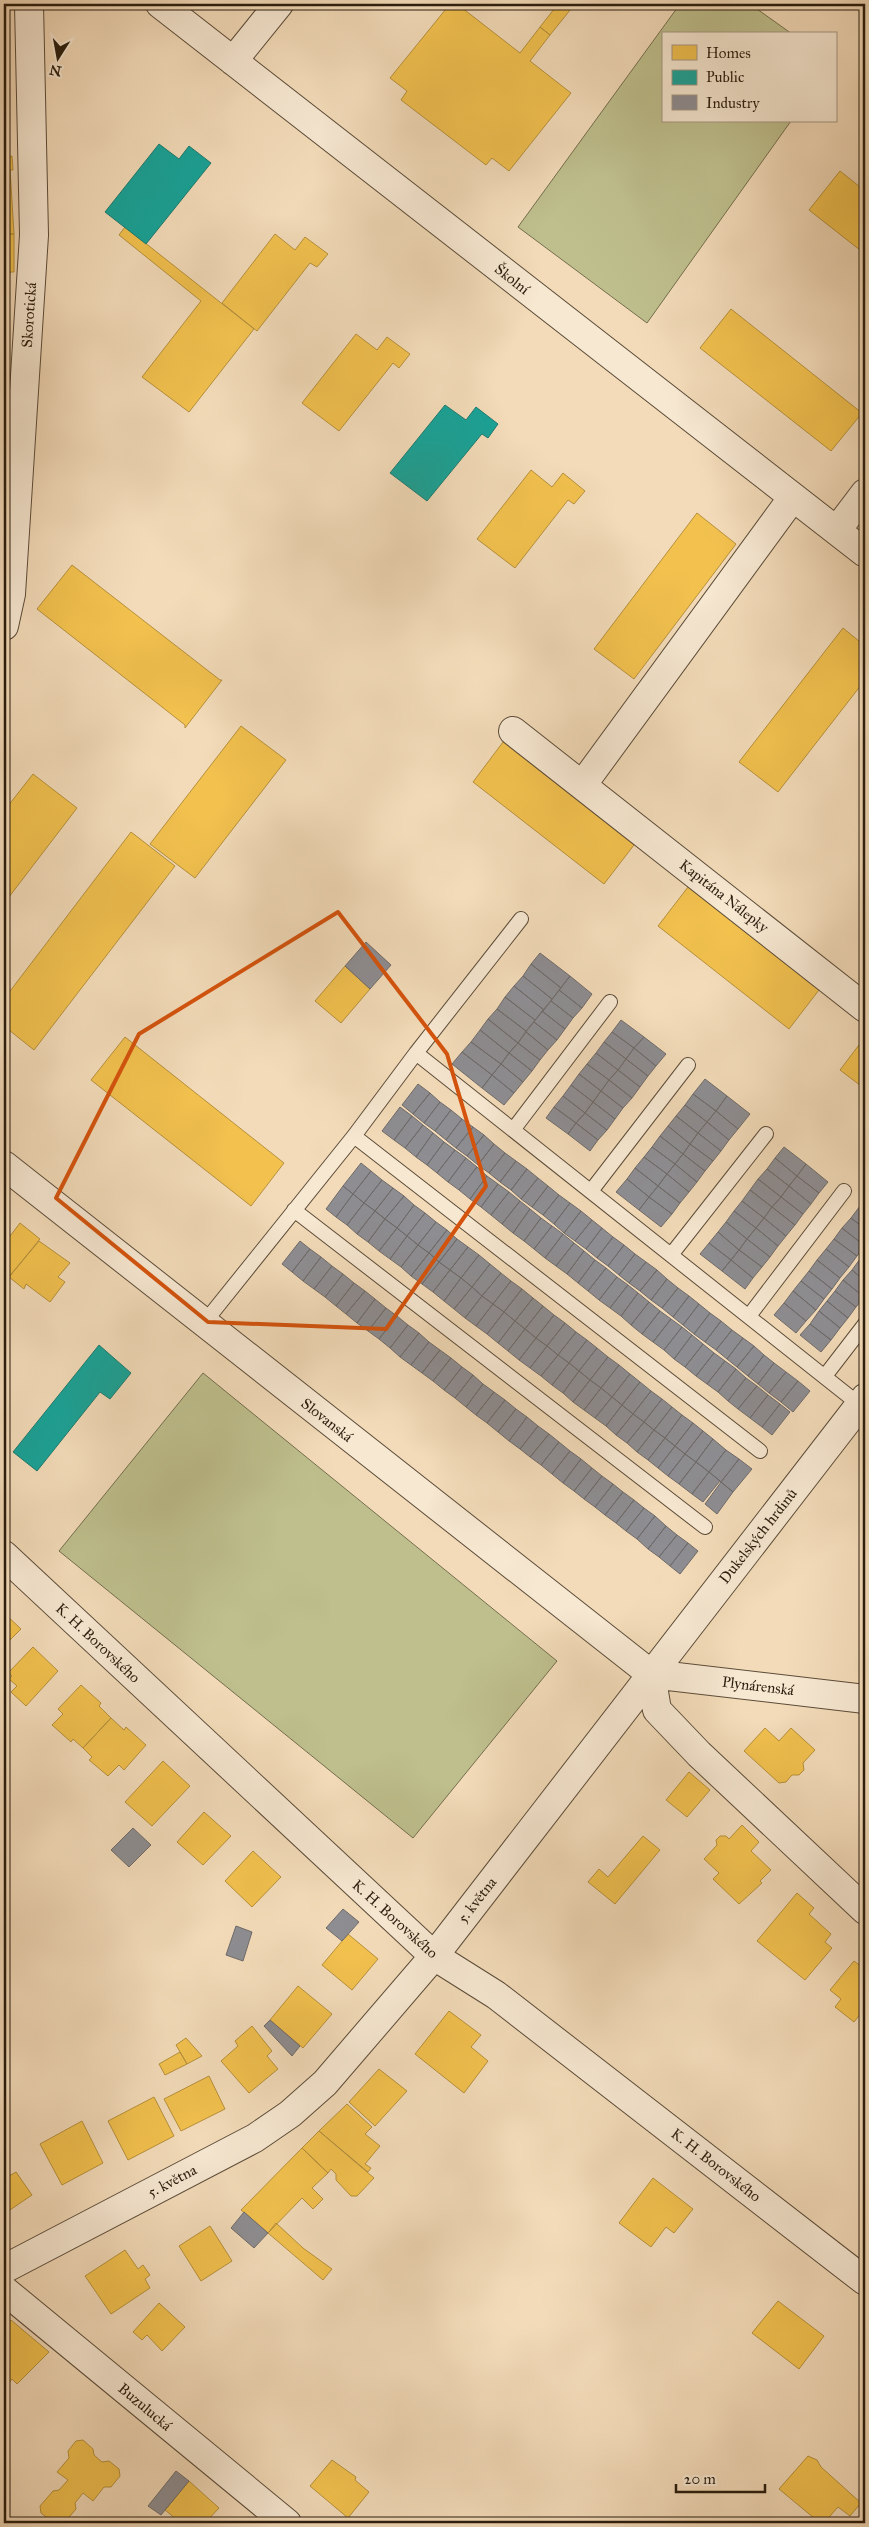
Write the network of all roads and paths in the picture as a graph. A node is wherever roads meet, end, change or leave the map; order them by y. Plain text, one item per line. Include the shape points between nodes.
1 (29, 4) edge
2 (160, 4) edge
3 (279, 4) edge
4 (233, 61) junction
5 (865, 493) edge
6 (793, 497) junction
7 (837, 530) junction
8 (865, 553) edge
9 (4, 626) edge
10 (513, 731) dead end
11 (583, 784) junction
12 (521, 919) dead end
13 (610, 1002) dead end
14 (865, 1008) edge
15 (416, 1053) junction
16 (688, 1065) dead end
17 (513, 1130) junction
18 (766, 1134) dead end
19 (354, 1136) junction
20 (4, 1165) edge
21 (591, 1191) junction
22 (844, 1191) dead end
23 (294, 1210) junction
24 (671, 1255) junction
25 (749, 1316) junction
26 (204, 1323) junction
27 (865, 1324) edge
28 (825, 1376) junction
29 (863, 1401) edge
30 (760, 1451) dead end
31 (705, 1527) dead end
32 (4, 1555) edge
33 (651, 1674) junction
34 (865, 1699) edge
35 (865, 1910) edge
36 (434, 1956) junction
37 (4, 2269) edge
38 (865, 2281) edge
39 (4, 2290) edge
40 (287, 2523) edge

1 - 9 street, Skorotická via 34,235 11,594
2 - 4 street, Školní
3 - 4 street
4 - 6 street, Školní
5 - 7 street
6 - 7 street, Školní
6 - 11 street
7 - 8 street, Školní
10 - 11 street, Kapitána Nálepky
11 - 14 street, Kapitána Nálepky
12 - 15 lane
13 - 17 lane
15 - 17 lane
15 - 19 lane
16 - 21 lane
17 - 21 lane
18 - 24 lane
19 - 23 lane
19 - 30 lane
20 - 26 street, Slovanská
21 - 24 lane
22 - 25 lane
23 - 26 lane
23 - 31 lane
24 - 25 lane
25 - 28 lane
26 - 33 street, Slovanská
27 - 28 lane
28 - 29 lane
29 - 33 street, Dukelských hrdinů
32 - 36 street, K. H. Borovského
33 - 34 street, Plynárenská
33 - 35 street via 656,1710
33 - 36 street, 5. května
36 - 37 street, 5. května via 325,2083 290,2114 255,2138
36 - 38 street, K. H. Borovského via 496,1995
39 - 40 street, Buzulucká

